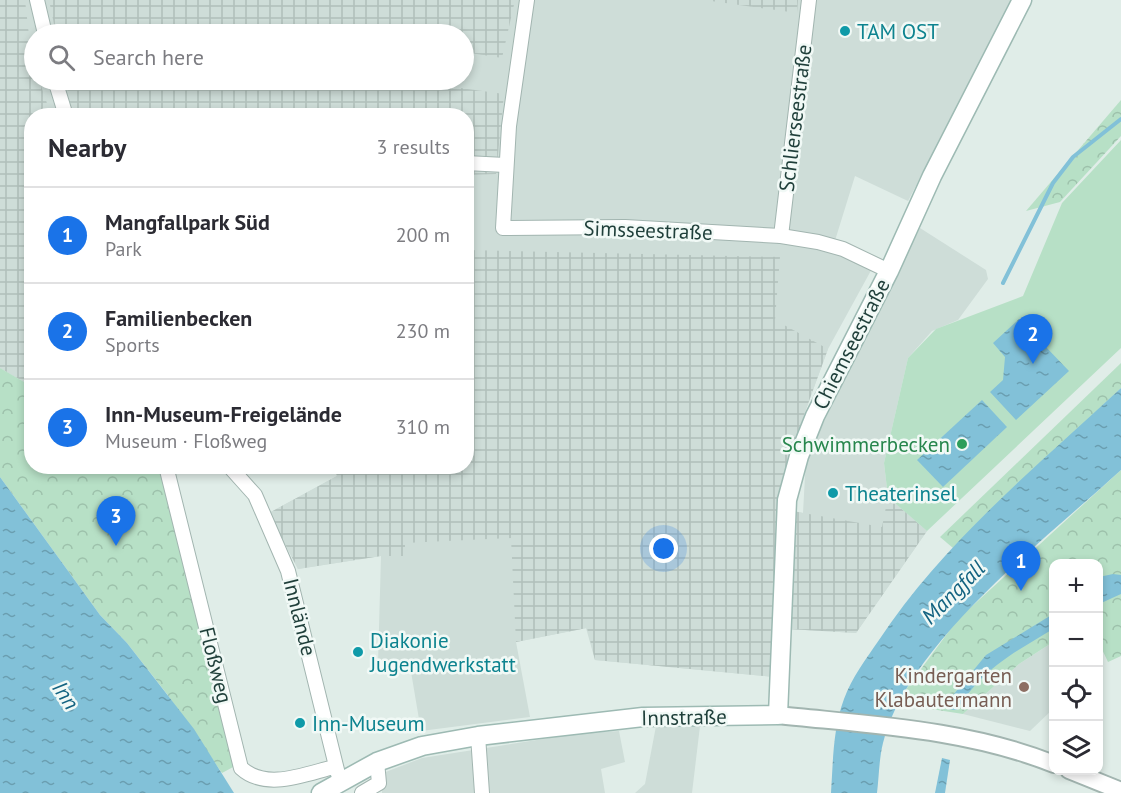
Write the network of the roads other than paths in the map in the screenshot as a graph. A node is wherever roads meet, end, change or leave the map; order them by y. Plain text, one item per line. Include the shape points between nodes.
1 (37, 0) edge
2 (527, 0) edge
3 (809, 0) edge
4 (1022, 0) edge
5 (43, 24) edge
6 (58, 90) edge
7 (64, 108) edge
8 (474, 163) edge
9 (505, 165) junction
10 (781, 236) junction
11 (889, 271) junction
12 (168, 474) edge
13 (236, 474) edge
14 (778, 715) junction
15 (478, 736) junction
16 (377, 762) junction
17 (1049, 763) edge
18 (338, 774) junction
19 (1079, 775) edge
20 (1121, 792) edge
21 (321, 793) edge
22 (362, 793) edge
23 (482, 793) edge

1 - 5 street
2 - 9 street
3 - 10 street, Schlierseestraße
4 - 11 main road, Chiemseestraße via 932,176
6 - 7 street
8 - 9 street
9 - 10 street, Simsseestraße via 503,228 625,227
10 - 11 street, Simsseestraße via 843,249
11 - 14 main road, Chiemseestraße via 815,416 787,500
12 - 18 street, Floßweg via 241,768 259,780 273,781
13 - 18 street, Innlände via 255,495 288,571
14 - 15 main road, Innstraße via 643,717
14 - 17 street, Innstraße via 964,737
15 - 16 main road, Innstraße via 422,746
15 - 23 street
16 - 18 main road, Innstraße
16 - 22 street via 379,783
18 - 21 main road, Innstraße
19 - 20 street

